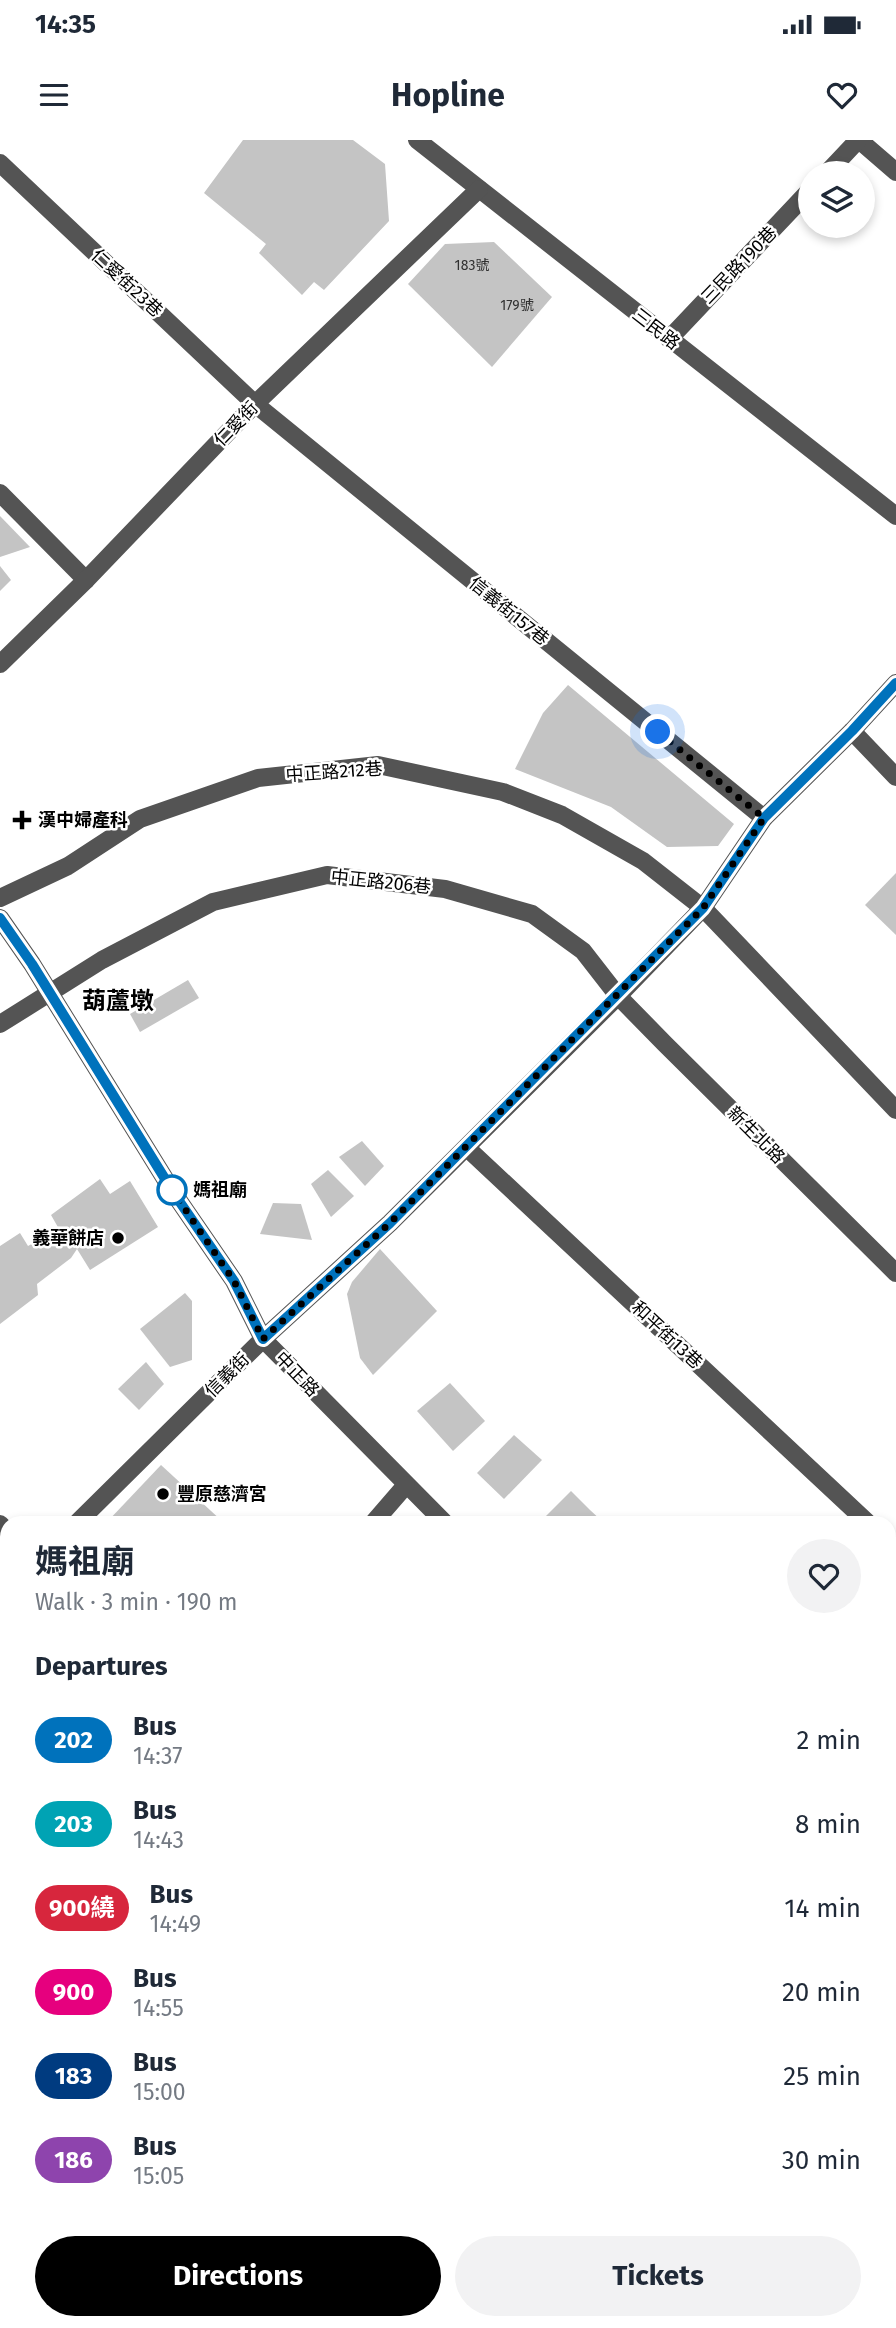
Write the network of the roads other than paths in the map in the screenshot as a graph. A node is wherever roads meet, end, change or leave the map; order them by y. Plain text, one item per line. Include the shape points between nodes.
1 (416, 140) edge
2 (859, 140) edge
3 (839, 161) edge
4 (0, 163) edge
5 (896, 172) edge
6 (480, 190) junction
7 (798, 203) edge
8 (669, 339) junction
9 (255, 404) junction
10 (0, 493) edge
11 (896, 516) edge
12 (86, 580) junction
13 (0, 664) edge
14 (896, 683) edge
15 (852, 731) junction
16 (896, 777) edge
17 (764, 818) junction
18 (0, 898) edge
19 (703, 908) junction
20 (0, 918) edge
21 (50, 994) junction
22 (618, 996) junction
23 (0, 1024) edge
24 (896, 1110) edge
25 (467, 1148) junction
26 (896, 1273) edge
27 (263, 1339) junction
28 (405, 1485) junction
29 (84, 1516) edge
30 (379, 1516) edge
31 (438, 1516) edge
32 (861, 1516) edge

1 - 6 street, 三民路
2 - 3 street
2 - 5 street
4 - 9 street, 仁愛街23巷
6 - 8 street, 三民路
6 - 9 street, 仁愛街
7 - 8 street, 三民路190巷
8 - 11 street, 三民路
9 - 12 street, 仁愛街
9 - 17 street, 信義街157巷
10 - 12 street
12 - 13 street, 仁愛街
14 - 15 street, 信義街
15 - 16 street
15 - 17 street, 信義街
17 - 19 street, 信義街
18 - 19 street, 中正路212巷 via 68,866 140,819 258,778 378,765 503,792 562,815 643,861
19 - 22 street, 信義街
19 - 24 street
20 - 21 street, 中正路
21 - 22 street, 中正路206巷 via 102,960 213,902 327,875 445,889 533,914 583,951
21 - 23 street, 中正路206巷
21 - 27 street, 中正路 via 234,1281
22 - 25 street, 信義街
22 - 26 street, 新生北路
25 - 27 street, 信義街
25 - 32 street, 和平街13巷
27 - 28 street, 中正路
27 - 29 street, 信義街
28 - 30 street
28 - 31 street, 中正路

